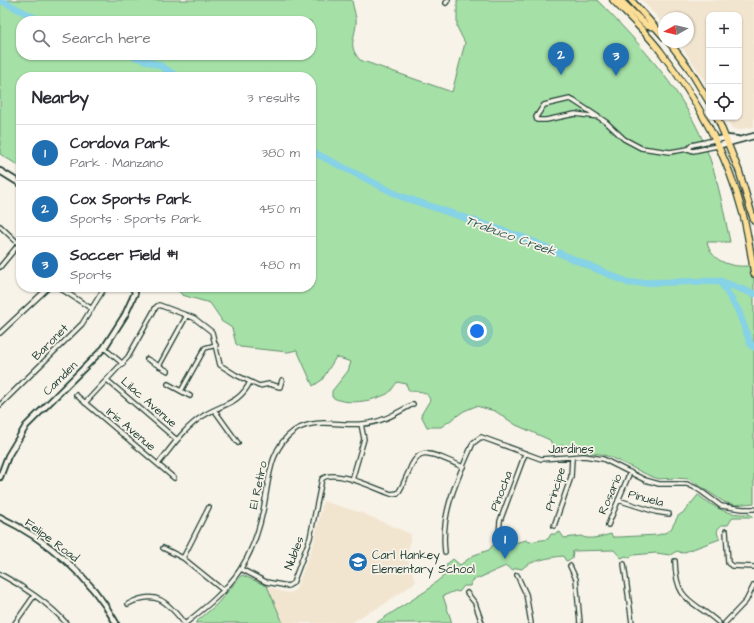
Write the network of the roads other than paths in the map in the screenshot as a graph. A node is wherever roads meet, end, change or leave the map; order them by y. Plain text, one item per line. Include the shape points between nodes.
1 (613, 0) edge
2 (620, 0) edge
3 (630, 0) edge
4 (655, 27) junction
5 (658, 30) edge
6 (674, 48) edge
7 (706, 97) edge
8 (599, 117) junction
9 (718, 120) edge
10 (754, 136) edge
11 (728, 140) junction
12 (716, 143) junction
13 (0, 171) edge
14 (16, 181) edge
15 (754, 221) edge
16 (0, 226) edge
17 (16, 241) edge
18 (16, 249) edge
19 (0, 267) edge
20 (754, 274) edge
21 (44, 292) edge
22 (66, 292) edge
23 (102, 292) edge
24 (135, 292) edge
25 (92, 309) junction
26 (187, 315) junction
27 (0, 333) edge
28 (216, 345) junction
29 (104, 348) junction
30 (147, 359) dead end
31 (122, 364) junction
32 (159, 366) junction
33 (168, 371) dead end
34 (107, 380) junction
35 (282, 380) dead end
36 (250, 382) junction
37 (168, 384) dead end
38 (181, 391) junction
39 (76, 395) dead end
40 (190, 396) dead end
41 (85, 403) junction
42 (413, 404) dead end
43 (0, 405) edge
44 (215, 411) junction
45 (361, 424) junction
46 (177, 440) junction
47 (238, 443) dead end
48 (526, 454) junction
49 (572, 458) junction
50 (158, 464) junction
51 (463, 467) junction
52 (630, 472) junction
53 (0, 478) edge
54 (174, 478) dead end
55 (352, 480) junction
56 (618, 500) junction
57 (209, 507) dead end
58 (754, 508) edge
59 (669, 514) dead end
60 (0, 517) edge
61 (608, 525) dead end
62 (554, 526) dead end
63 (726, 531) dead end
64 (499, 535) dead end
65 (163, 548) dead end
66 (445, 552) dead end
67 (183, 558) junction
68 (675, 561) dead end
69 (624, 564) dead end
70 (570, 566) dead end
71 (754, 567) edge
72 (241, 569) junction
73 (0, 574) edge
74 (517, 575) dead end
75 (754, 585) edge
76 (224, 591) junction
77 (467, 593) dead end
78 (34, 596) junction
79 (128, 604) dead end
80 (15, 623) edge
81 (66, 623) edge
82 (116, 623) edge
83 (185, 623) edge
84 (482, 623) edge
85 (531, 623) edge
86 (580, 623) edge
87 (632, 623) edge
88 (719, 623) edge
89 (725, 623) edge

1 - 12 main road via 660,50 699,110
2 - 4 main road via 647,26
3 - 4 main road
4 - 5 main road
6 - 7 main road
8 - 8 street via 570,99 544,105 536,117 537,120 543,121 575,114
8 - 12 street via 624,139 641,148 661,152 694,150
9 - 11 main road
10 - 11 street
11 - 12 street
11 - 15 main road via 746,189
12 - 20 main road via 743,213
13 - 14 street
16 - 17 street
18 - 19 street
21 - 27 street
22 - 25 street
23 - 25 street, Baronet
24 - 29 street, Camden via 125,314
25 - 43 street, Baronet via 82,324
26 - 28 street via 212,332
26 - 31 street via 157,305
26 - 32 street
28 - 36 street via 220,365
28 - 38 street via 205,348
29 - 31 street
29 - 53 street, Camden via 26,426 8,456
30 - 32 street
31 - 34 street
32 - 33 street
34 - 41 street
34 - 46 street, Lilac Avenue
35 - 36 street via 279,387 269,384 259,386
36 - 44 street via 239,397
37 - 38 street
38 - 40 street
39 - 41 street, Iris Avenue
41 - 50 street, Iris Avenue
42 - 45 street, El Retiro via 382,420
44 - 46 street via 203,416
44 - 47 street
45 - 55 street via 364,439
45 - 72 street, El Retiro via 312,424 294,431 279,446 272,463 259,527
46 - 50 street
48 - 49 street, Jardines via 541,459
48 - 51 street, Jardines via 481,437 474,443
48 - 64 street, Pinocha via 500,521
49 - 52 street, Jardines via 584,456 604,459
49 - 62 street, Principe via 571,477
50 - 54 street, Iris Avenue
51 - 55 street via 428,454 421,454 409,470 402,489 391,494
51 - 66 street, Jardines via 448,507
52 - 56 street, Rosario
52 - 58 street, Jardines via 659,484 687,484 721,506
55 - 72 street, Nubles via 330,474 322,479 310,538 293,583 288,586 266,582
56 - 59 street, Pinuela
56 - 61 street, Rosario
57 - 67 street
60 - 82 street, Felipe Road via 22,528 70,563 92,588
63 - 71 street via 728,563 732,566
65 - 67 street
67 - 76 street
68 - 88 street via 676,576 685,598
69 - 87 street
70 - 86 street via 576,579
72 - 76 street, El Retiro
73 - 78 street
74 - 85 street via 526,594
75 - 89 street via 746,601
76 - 83 street, El Retiro
77 - 84 street via 475,603
78 - 80 street
78 - 81 street
79 - 83 street via 141,596 156,598 170,606

